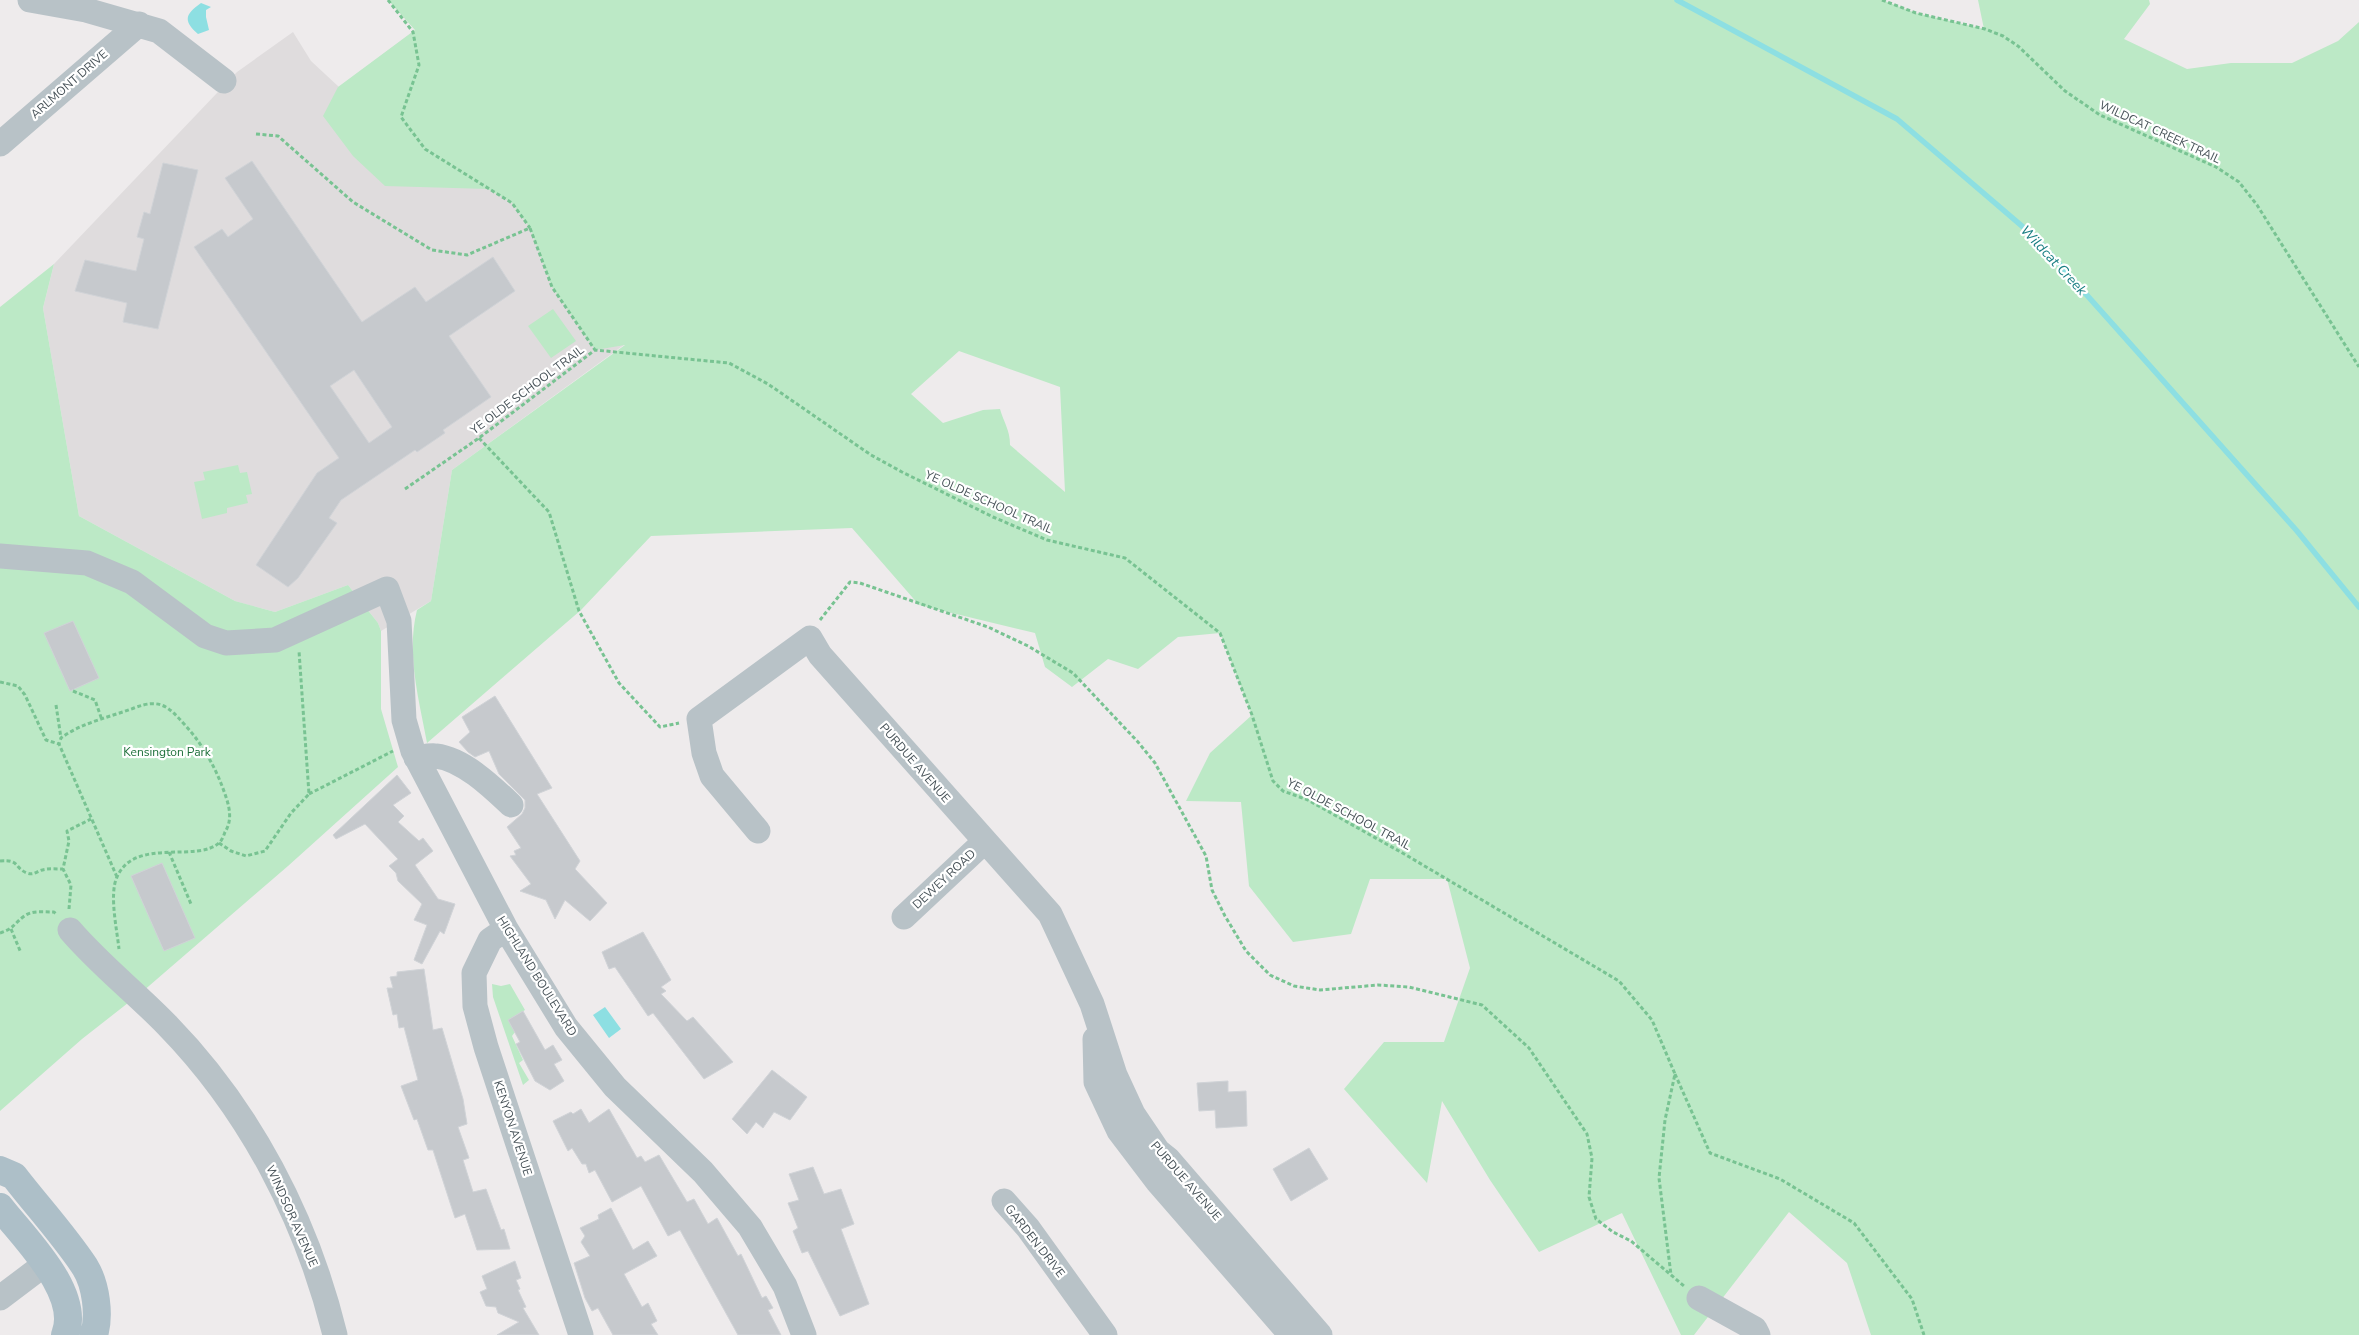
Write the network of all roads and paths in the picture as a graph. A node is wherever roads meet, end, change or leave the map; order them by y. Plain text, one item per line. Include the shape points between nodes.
1 (30, 0) edge
2 (388, 0) edge
3 (1882, 0) edge
4 (139, 24) junction
5 (224, 81) dead end
6 (256, 134) dead end
7 (0, 144) edge
8 (530, 228) junction
9 (595, 350) junction
10 (2359, 367) edge
11 (479, 438) junction
12 (405, 489) dead end
13 (0, 556) edge
14 (810, 638) junction
15 (299, 658) dead end
16 (0, 682) edge
17 (73, 691) dead end
18 (56, 705) dead end
19 (699, 718) junction
20 (102, 720) junction
21 (61, 738) junction
22 (59, 744) junction
23 (413, 750) junction
24 (309, 794) junction
25 (511, 805) dead end
26 (91, 819) junction
27 (758, 831) dead end
28 (984, 842) junction
29 (219, 843) junction
30 (169, 852) junction
31 (0, 861) edge
32 (63, 870) junction
33 (117, 877) junction
34 (191, 904) dead end
35 (904, 917) dead end
36 (12, 929) junction
37 (506, 929) junction
38 (70, 930) junction
39 (0, 933) edge
40 (21, 953) dead end
41 (120, 953) dead end
42 (1092, 1004) junction
43 (1675, 1074) junction
44 (0, 1170) edge
45 (0, 1207) edge
46 (45, 1264) junction
47 (1671, 1275) junction
48 (0, 1298) edge
49 (1699, 1298) joint
50 (64, 1335) edge
51 (94, 1335) edge
52 (334, 1335) edge
53 (581, 1335) edge
54 (804, 1335) edge
55 (1087, 1335) edge
56 (1105, 1335) edge
57 (1290, 1335) edge
58 (1320, 1335) edge
59 (1758, 1335) edge
60 (1924, 1335) edge

1 - 4 street
2 - 8 path via 413,32 419,65 401,117 424,149 512,203
3 - 10 path, WILDCAT CREEK TRAIL via 1916,13 2003,36 2065,91 2100,115 2216,167 2239,182 2257,204
4 - 5 street via 159,31
4 - 7 street, ARLMONT DRIVE
6 - 8 path via 278,136 353,202 432,250 467,254
8 - 9 path via 552,286
9 - 11 path, YE OLDE SCHOOL TRAIL
9 - 43 path, YE OLDE SCHOOL TRAIL via 729,363 768,384 871,455 993,517 1047,540 1125,558 1220,633 1273,781 1283,791 1308,800 1373,836 1619,981 1652,1020
11 - 12 path, YE OLDE SCHOOL TRAIL
11 - 19 path via 548,512 579,611 619,683 660,727
13 - 23 street, HIGHLAND BOULEVARD via 87,563 132,582 205,636 226,643 275,640 387,589 399,621 404,720
14 - 19 street
14 - 28 street, PURDUE AVENUE via 820,654
14 - 47 path via 822,615 850,582 860,583 988,627 1073,672 1155,763 1206,856 1212,890 1246,951 1270,975 1294,986 1320,990 1378,985 1410,987 1482,1005 1529,1048 1587,1134 1592,1158 1589,1197 1596,1219 1631,1241
15 - 24 path
16 - 22 path via 18,686 26,695 46,740
17 - 20 path via 95,700
18 - 21 path
19 - 27 street via 704,753 712,776
20 - 21 path
20 - 29 path via 143,704 161,703 171,709 196,736 219,777 230,823
21 - 22 path
22 - 26 path
23 - 24 path via 346,773
23 - 25 street via 444,758 482,778
23 - 37 street, HIGHLAND BOULEVARD
24 - 29 path via 265,850 246,856
26 - 32 path via 66,831 68,841
26 - 33 path
28 - 35 street, DEWEY ROAD
28 - 42 street, PURDUE AVENUE via 1050,914
29 - 30 path via 192,852
30 - 33 path via 147,854 125,866
30 - 34 path
31 - 32 path via 10,860 31,874 47,869
32 - 38 path via 71,885
33 - 41 path via 114,898
36 - 38 path via 24,916 40,911 54,912
36 - 39 path
36 - 40 path
37 - 53 street, KENYON AVENUE via 490,940 474,974 475,1006
37 - 54 street, HIGHLAND BOULEVARD via 566,1027 615,1086 703,1172 750,1227 784,1286
38 - 52 street, WINDSOR AVENUE via 167,1024 206,1068 248,1126 279,1182 307,1247
42 - 57 street, PURDUE AVENUE via 1096,1082 1119,1131 1157,1181
42 - 58 street, PURDUE AVENUE via 1133,1114 1158,1150
43 - 47 path via 1665,1120 1659,1178
43 - 60 path, YE OLDE SCHOOL TRAIL via 1710,1153 1780,1179 1854,1224 1912,1299
44 - 51 main road via 14,1176 86,1269 95,1299
45 - 46 main road
46 - 48 street
46 - 50 main road via 65,1299
47 - 49 path
49 - 59 street via 1755,1329
55 - 56 street, GARDEN DRIVE via 1016,1237 1004,1201 1028,1228

